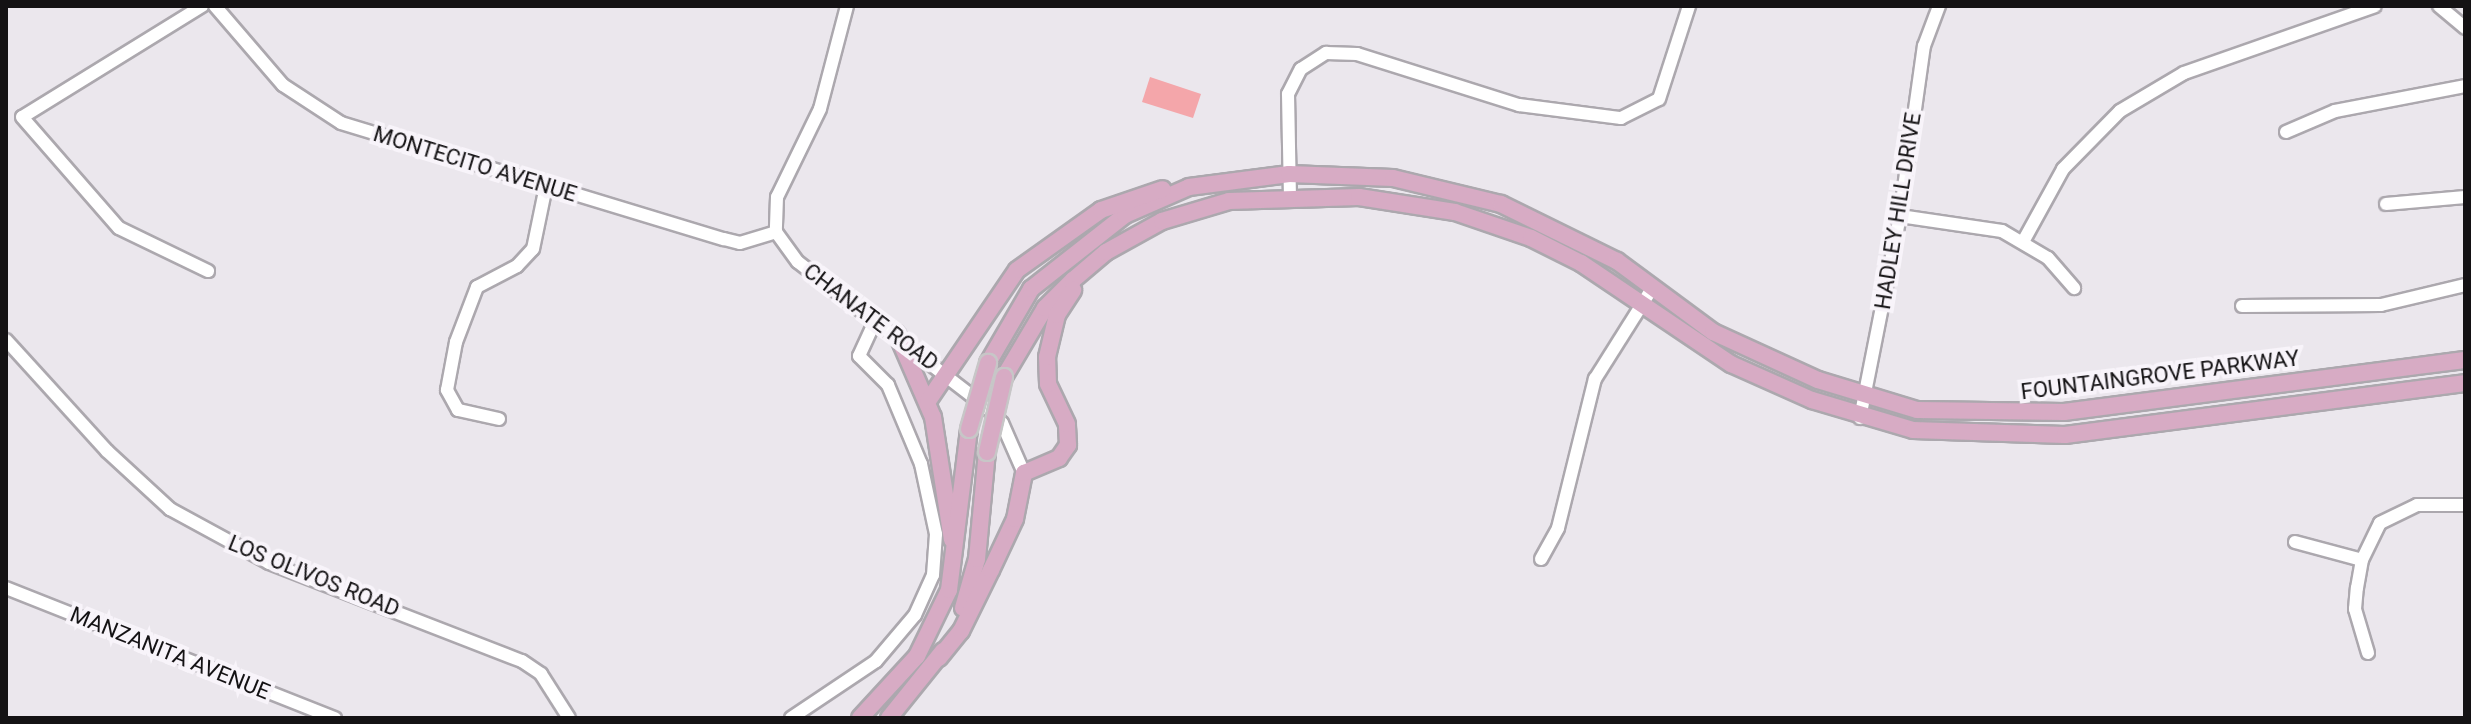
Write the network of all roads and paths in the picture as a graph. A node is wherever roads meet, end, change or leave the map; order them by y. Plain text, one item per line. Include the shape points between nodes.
1 (202, 6) edge
2 (215, 6) edge
3 (847, 6) edge
4 (1689, 6) edge
5 (1939, 6) edge
6 (2375, 6) edge
7 (2439, 6) edge
8 (2465, 28) edge
9 (2465, 86) edge
10 (2286, 132) dead end
11 (1289, 174) junction
12 (546, 186) junction
13 (1189, 187) junction
14 (2465, 197) edge
15 (1290, 198) junction
16 (2386, 204) dead end
17 (1900, 216) junction
18 (776, 232) junction
19 (2024, 240) junction
20 (1106, 252) junction
21 (208, 271) dead end
22 (2465, 285) edge
23 (1653, 287) junction
24 (2074, 288) dead end
25 (1642, 302) junction
26 (2242, 306) dead end
27 (876, 319) junction
28 (897, 334) junction
29 (6, 340) edge
30 (2465, 360) edge
31 (946, 375) junction
32 (2465, 383) edge
33 (1866, 398) junction
34 (928, 401) junction
35 (1860, 418) junction
36 (499, 419) dead end
37 (1024, 473) junction
38 (2465, 505) edge
39 (2295, 542) dead end
40 (1541, 559) dead end
41 (2362, 560) junction
42 (6, 588) edge
43 (949, 590) junction
44 (2368, 653) dead end
45 (939, 658) junction
46 (335, 718) edge
47 (569, 718) edge
48 (791, 718) edge
49 (860, 718) edge
50 (889, 718) edge

1 - 21 street via 22,117 119,228
2 - 12 street, MONTECITO AVENUE via 283,85 323,114
3 - 18 street via 820,109 777,197
4 - 11 street via 1659,99 1621,118 1519,105 1357,54 1326,53 1301,69 1288,94
5 - 17 street, HADLEY HILL DRIVE via 1924,46
6 - 19 street via 2184,73 2120,111 2063,169
7 - 8 street
9 - 10 street via 2335,111
11 - 13 main road, FOUNTAINGROVE PARKWAY
11 - 15 street
11 - 23 main road, FOUNTAINGROVE PARKWAY via 1393,178 1501,204 1579,239
12 - 18 street, MONTECITO AVENUE via 740,243
12 - 36 street via 533,249 517,266 477,287 456,342 447,390 458,410
13 - 31 main road via 1141,194 1101,210 1053,242 1017,270
13 - 43 main road, FOUNTAINGROVE PARKWAY, bridge via 1125,215 1058,262 1031,289 988,363 969,429
14 - 16 street
15 - 20 main road, FOUNTAINGROVE PARKWAY via 1190,209
15 - 25 main road, FOUNTAINGROVE PARKWAY via 1389,201 1493,223 1559,251
17 - 19 street via 2002,231
17 - 33 street, HADLEY HILL DRIVE
18 - 27 street, CHANATE ROAD via 798,262
19 - 24 street
20 - 37 main road via 1075,286 1050,335 1048,384 1067,424 1068,445 1059,458
20 - 45 main road, FOUNTAINGROVE PARKWAY, bridge via 1045,308 1004,377 987,452 977,559 958,621
22 - 26 street via 2381,305
23 - 25 street
23 - 33 main road, FOUNTAINGROVE PARKWAY via 1713,332
25 - 35 main road, FOUNTAINGROVE PARKWAY via 1731,364
25 - 40 street via 1595,379 1558,528
27 - 28 street, CHANATE ROAD
27 - 48 street via 859,356 888,385 921,464 936,534 933,575 915,615 876,661
28 - 31 street, CHANATE ROAD
28 - 34 main road
29 - 47 street, LOS OLIVOS ROAD via 107,451 170,509 269,563 522,661 541,674
30 - 33 main road, FOUNTAINGROVE PARKWAY via 2064,412 1953,415
31 - 34 main road
31 - 37 street, CHANATE ROAD via 1002,423
32 - 35 main road, FOUNTAINGROVE PARKWAY via 2065,435 1951,435
33 - 35 street, HADLEY HILL DRIVE
34 - 43 main road via 952,546
37 - 45 main road via 1015,519 961,631
38 - 41 street via 2394,511 2380,523
39 - 41 street
41 - 44 street via 2355,609
42 - 46 street, MANZANITA AVENUE
43 - 49 main road, FOUNTAINGROVE PARKWAY via 917,656
45 - 50 main road, FOUNTAINGROVE PARKWAY

